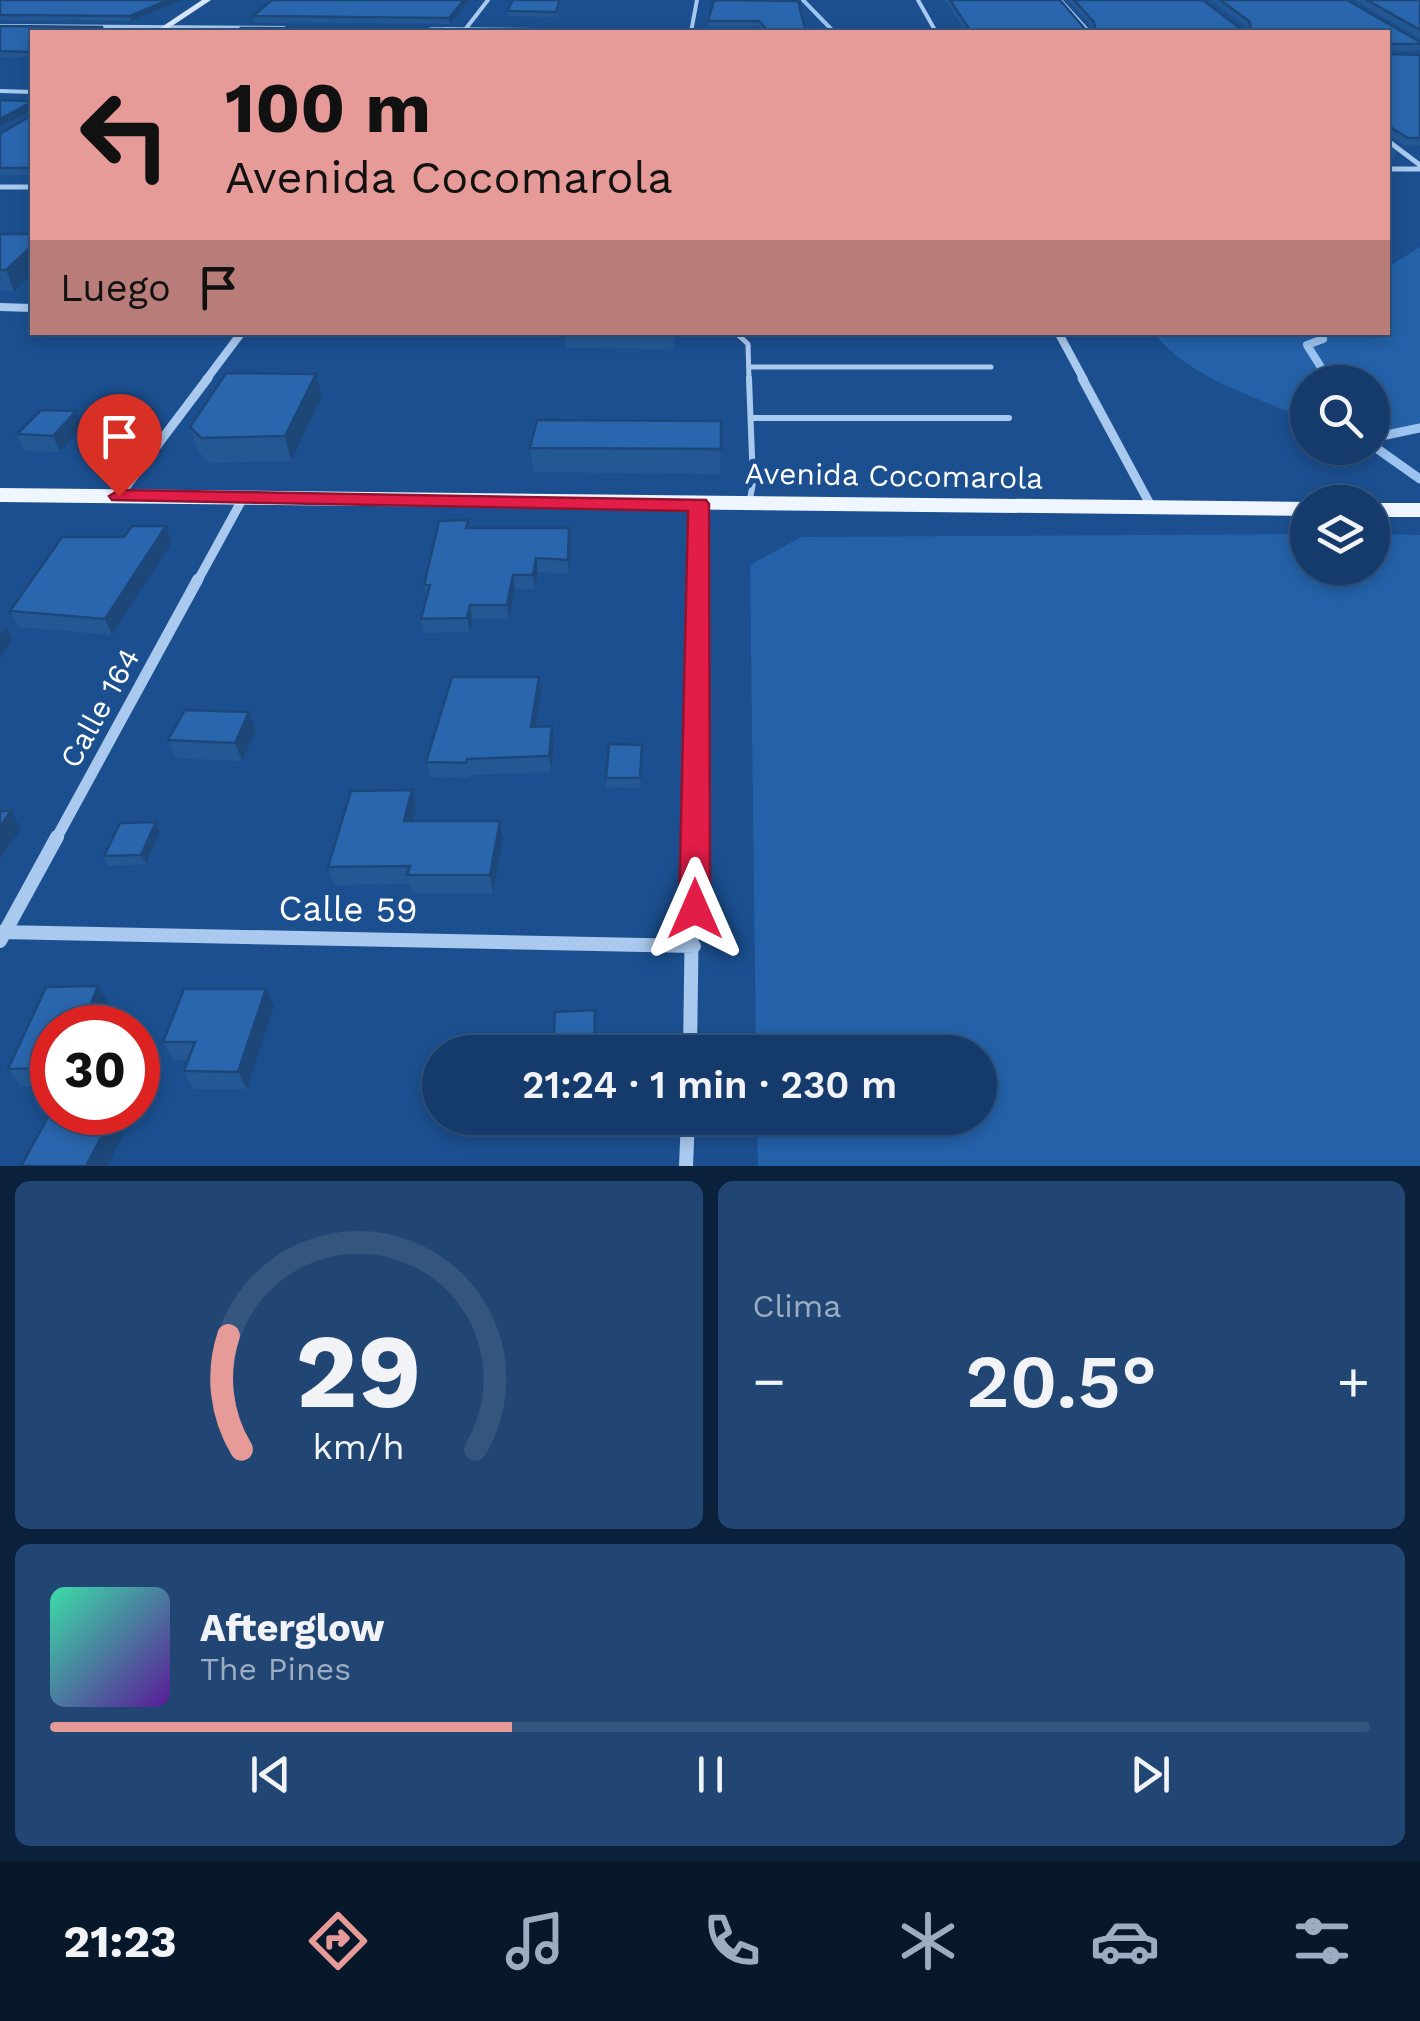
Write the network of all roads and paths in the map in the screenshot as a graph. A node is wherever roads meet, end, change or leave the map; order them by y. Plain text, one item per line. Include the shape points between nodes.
1 (207, 0) edge
2 (488, 0) edge
3 (698, 0) edge
4 (918, 0) edge
5 (1060, 0) edge
6 (0, 26) edge
7 (286, 28) edge
8 (162, 30) edge
9 (465, 30) edge
10 (691, 30) edge
11 (935, 30) edge
12 (1087, 30) edge
13 (0, 91) edge
14 (30, 92) edge
15 (1390, 142) edge
16 (1420, 167) edge
17 (1390, 169) edge
18 (0, 187) edge
19 (30, 187) edge
20 (0, 307) edge
21 (30, 308) edge
22 (240, 335) edge
23 (738, 335) edge
24 (1060, 335) edge
25 (749, 367) junction
26 (991, 367) dead end
27 (751, 418) junction
28 (1009, 418) dead end
29 (0, 494) edge
30 (119, 496) junction
31 (243, 498) junction
32 (698, 504) junction
33 (749, 504) junction
34 (1152, 508) junction
35 (1290, 510) edge
36 (1390, 510) edge
37 (1420, 510) edge
38 (2, 935) edge
39 (694, 946) junction
40 (691, 1035) edge
41 (687, 1135) edge
42 (686, 1166) edge

1 - 8 main road
2 - 9 street
3 - 10 street
4 - 11 street
5 - 12 street
6 - 8 street
7 - 8 street
13 - 14 street
15 - 16 street
16 - 17 street
18 - 19 street
20 - 21 street
22 - 30 street
23 - 25 lane via 748,344
24 - 34 street
25 - 26 lane
25 - 27 lane
27 - 28 lane
27 - 33 lane
29 - 30 main road, Avenida Cocomarola
30 - 31 main road, Avenida Cocomarola
31 - 32 main road, Avenida Cocomarola
31 - 38 street, Calle 164
32 - 33 main road, Avenida Cocomarola
32 - 39 street
33 - 34 main road, Avenida Cocomarola
34 - 35 main road, Avenida Cocomarola
36 - 37 main road
38 - 39 street, Calle 59
39 - 40 street
41 - 42 street

